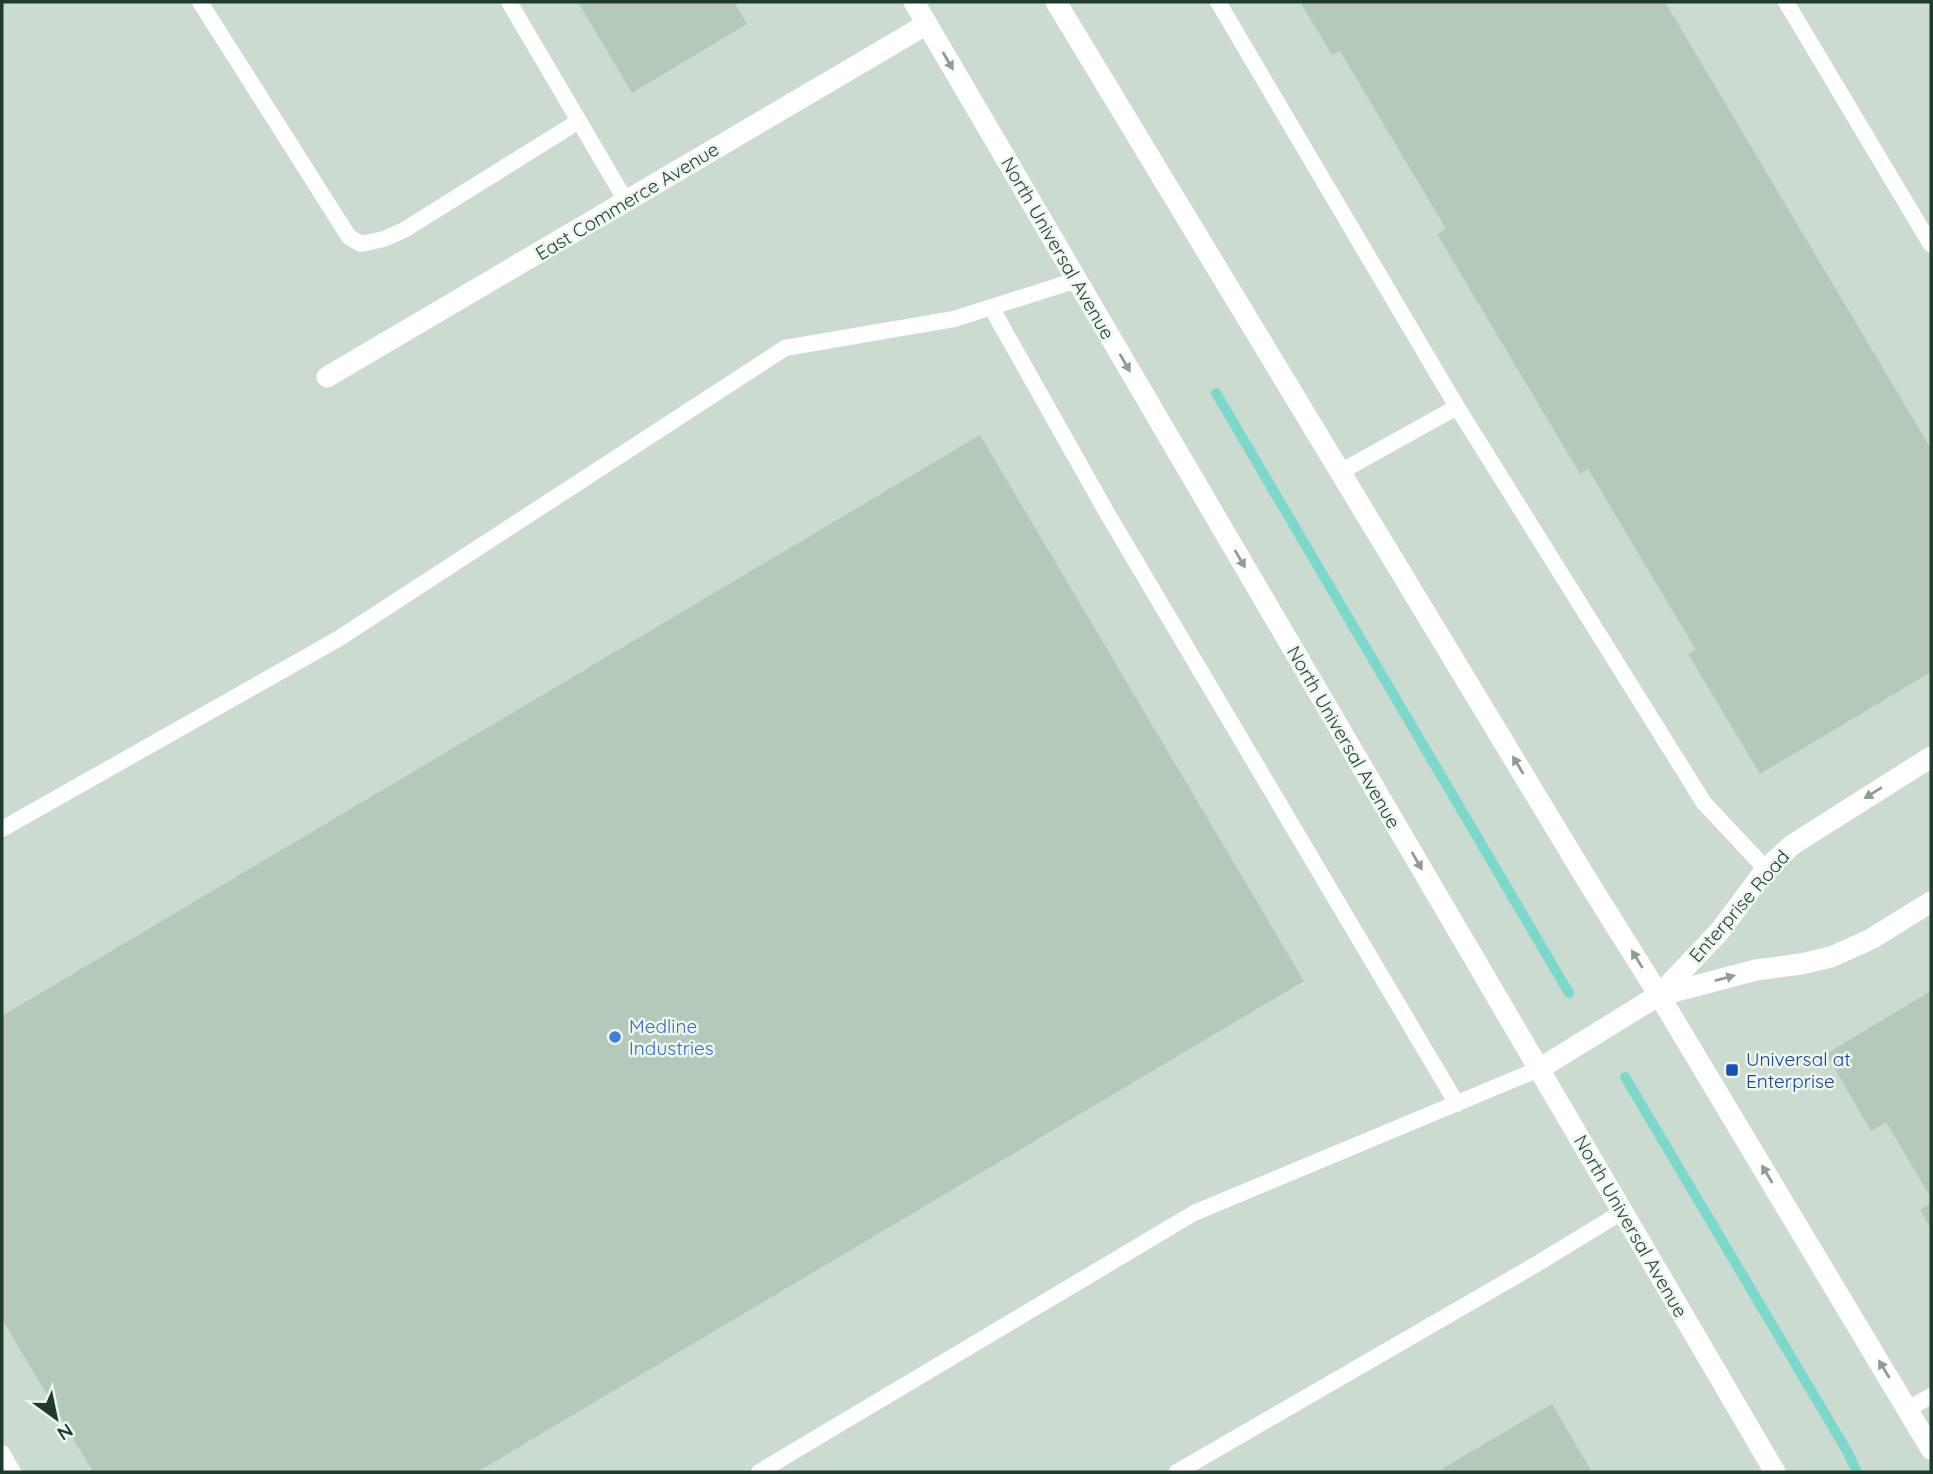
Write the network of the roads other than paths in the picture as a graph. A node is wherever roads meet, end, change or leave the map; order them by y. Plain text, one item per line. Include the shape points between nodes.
1 (200, 2) edge
2 (509, 2) edge
3 (914, 2) edge
4 (1056, 2) edge
5 (1218, 2) edge
6 (1786, 2) edge
7 (927, 24) junction
8 (579, 121) junction
9 (626, 201) junction
10 (1931, 245) edge
11 (1077, 280) junction
12 (991, 307) junction
13 (327, 377) dead end
14 (1457, 407) junction
15 (1340, 472) junction
16 (1931, 757) edge
17 (2, 830) edge
18 (1766, 869) junction
19 (1931, 902) edge
20 (1659, 995) junction
21 (1539, 1069) junction
22 (1457, 1104) junction
23 (1622, 1212) junction
24 (1931, 1396) edge
25 (1908, 1409) junction
26 (1931, 1450) edge
27 (2, 1453) edge
28 (13, 1472) edge
29 (759, 1472) edge
30 (1177, 1472) edge
31 (1774, 1472) edge

1 - 8 lane via 349,237 360,244 404,230
2 - 8 lane
3 - 7 street, North Universal Avenue
4 - 15 street
5 - 14 lane
6 - 10 lane
7 - 9 street, East Commerce Avenue
7 -> 11 street, North Universal Avenue
8 - 9 lane
9 - 13 street, East Commerce Avenue
11 - 12 lane
11 -> 21 street, North Universal Avenue
12 - 17 lane via 954,319 785,348 338,639
12 - 22 lane via 1107,513
14 - 15 lane
14 - 18 lane via 1704,803
20 -> 15 street
16 -> 18 street, Enterprise Road via 1792,845
18 - 20 street, Enterprise Road via 1719,932
20 -> 19 street, Enterprise Road via 1831,957 1871,939
20 - 21 street, Enterprise Road
25 -> 20 street
21 - 22 lane
21 - 23 street, North Universal Avenue
22 - 29 lane via 1194,1213
23 - 30 lane
23 - 31 street, North Universal Avenue
24 - 25 lane
25 - 26 street
27 - 28 lane

